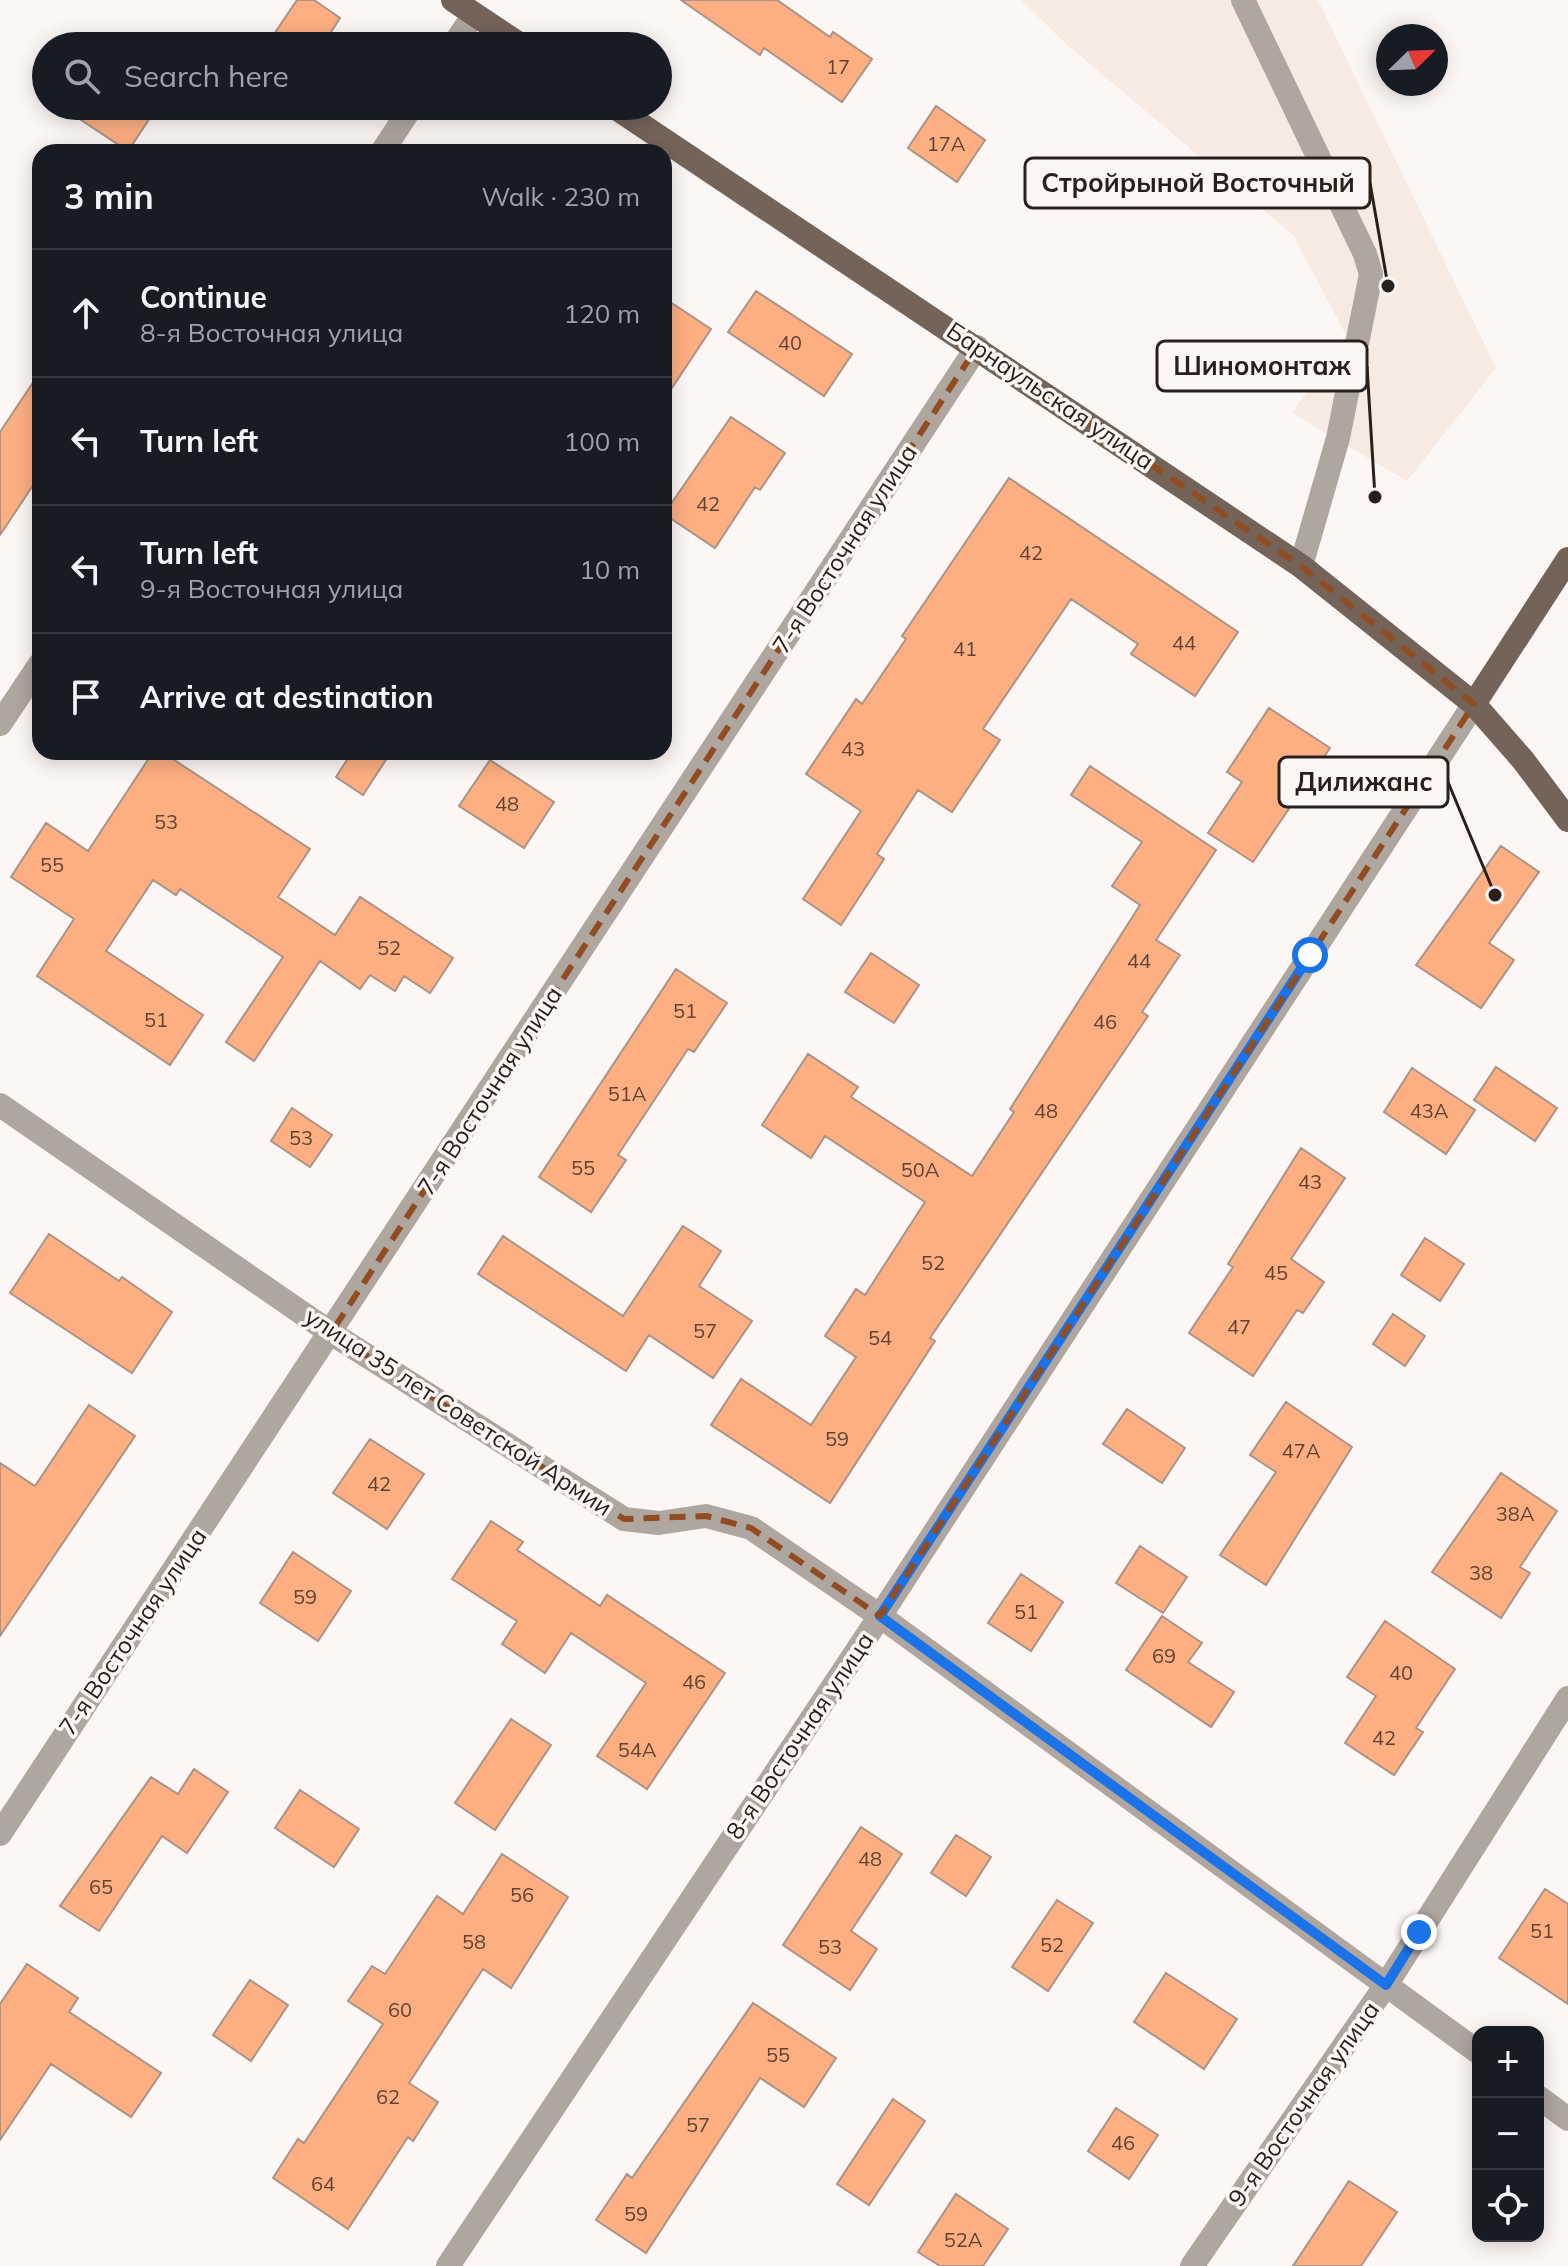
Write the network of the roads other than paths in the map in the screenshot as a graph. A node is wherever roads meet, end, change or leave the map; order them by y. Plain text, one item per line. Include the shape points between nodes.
1 (453, 0) edge
2 (1243, 0) edge
3 (474, 14) junction
4 (462, 32) edge
5 (501, 32) edge
6 (403, 120) edge
7 (634, 120) edge
8 (387, 144) edge
9 (670, 144) edge
10 (672, 145) edge
11 (977, 347) junction
12 (1568, 559) edge
13 (1301, 566) junction
14 (32, 676) edge
15 (1474, 704) junction
16 (0, 724) edge
17 (1568, 820) edge
18 (0, 1105) edge
19 (331, 1333) junction
20 (880, 1616) junction
21 (1568, 1698) edge
22 (0, 1834) edge
23 (1386, 1985) junction
24 (1472, 2048) edge
25 (1539, 2098) edge
26 (1568, 2119) edge
27 (448, 2266) edge
28 (1192, 2266) edge

1 - 3 main road
2 - 13 street via 1371,274 1338,438
3 - 4 street
3 - 5 main road
6 - 8 street
7 - 9 main road, Барнаульская улица
10 - 11 main road, Барнаульская улица
11 - 13 main road, Барнаульская улица
11 - 19 street, 7-я Восточная улица
12 - 15 main road, 8-я Восточная улица
13 - 15 main road, Барнаульская улица
14 - 16 street
15 - 17 main road, Барнаульская улица
15 - 20 street, 8-я Восточная улица
18 - 19 street, улица 35 лет Советской Армии
19 - 20 street, улица 35 лет Советской Армии via 624,1519 659,1523 706,1516 751,1528
19 - 22 street, 7-я Восточная улица
20 - 23 street, улица 35 лет Советской Армии
20 - 27 street, 8-я Восточная улица
21 - 23 street, 9-я Восточная улица
23 - 24 street, улица 35 лет Советской Армии
23 - 28 street, 9-я Восточная улица
25 - 26 street

